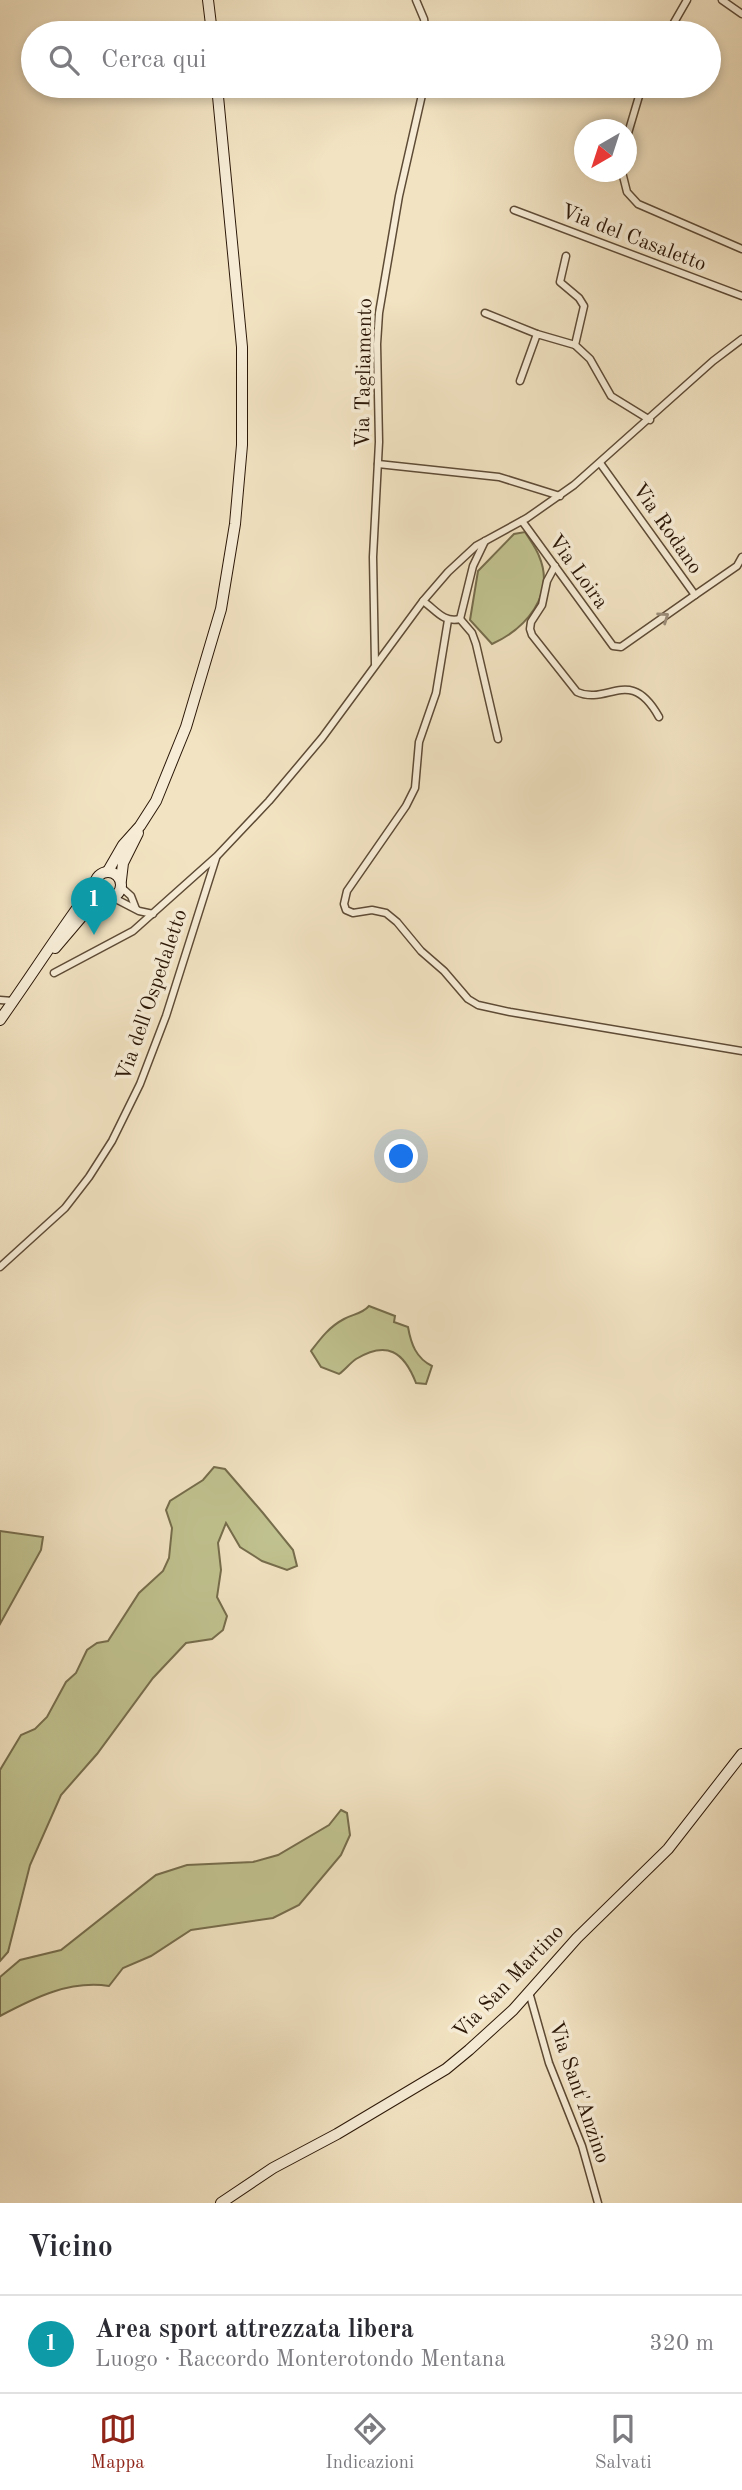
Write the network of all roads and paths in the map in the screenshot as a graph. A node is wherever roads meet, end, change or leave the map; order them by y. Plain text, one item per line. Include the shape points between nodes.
1 (208, 0) edge
2 (416, 0) edge
3 (687, 0) edge
4 (722, 0) edge
5 (742, 14) edge
6 (211, 21) edge
7 (423, 21) edge
8 (675, 21) edge
9 (218, 98) edge
10 (421, 98) edge
11 (638, 98) edge
12 (632, 119) edge
13 (624, 182) edge
14 (514, 210) dead end
15 (742, 249) edge
16 (566, 256) dead end
17 (742, 296) edge
18 (485, 313) dead end
19 (537, 334) junction
20 (742, 339) edge
21 (575, 345) junction
22 (520, 381) dead end
23 (649, 420) junction
24 (600, 463) junction
25 (378, 464) junction
26 (560, 495) junction
27 (522, 521) junction
28 (486, 540) junction
29 (742, 557) edge
30 (555, 566) junction
31 (695, 595) junction
32 (423, 601) junction
33 (460, 619) junction
34 (448, 620) junction
35 (608, 641) joint
36 (375, 666) junction
37 (659, 717) dead end
38 (498, 740) dead end
39 (140, 825) junction
40 (217, 856) junction
41 (108, 871) junction
42 (121, 884) junction
43 (94, 885) junction
44 (109, 898) junction
45 (136, 909) junction
46 (153, 914) junction
47 (47, 956) junction
48 (54, 973) dead end
49 (0, 1000) edge
50 (13, 1001) junction
51 (0, 1020) edge
52 (742, 1051) edge
53 (0, 1267) edge
54 (742, 1754) edge
55 (529, 1992) junction
56 (220, 2203) edge
57 (598, 2203) edge

1 - 6 main road
2 - 7 street
3 - 8 street
4 - 5 street
9 - 39 main road via 242,347 242,445 236,513 221,609 190,714 164,784
10 - 25 street, Via Tagliamento via 379,313
11 - 12 street
13 - 15 street via 638,204
14 - 17 street, Via del Casaletto
16 - 21 street via 561,282 584,306
18 - 19 street
19 - 21 street
19 - 22 street
20 - 23 street
21 - 23 street via 592,362 611,396
23 - 24 street
24 - 26 street
24 - 31 street, Via Rodano
25 - 26 street via 492,476
25 - 36 street, Via Tagliamento via 373,557
26 - 27 street
27 - 28 street
27 - 30 street, Via Loira
28 - 32 street
28 - 33 street via 473,566
29 - 31 street via 737,566
30 - 35 street, Via Loira
30 - 37 street via 542,606 531,622 532,635 577,692 638,692
35 -> 31 street, Via Rodano via 621,648
32 - 34 street
32 - 36 street
33 - 34 street
33 - 38 street via 476,644
34 - 52 street via 436,692 419,743 415,788 347,891 346,910 357,914 374,910 393,918 418,949 478,1005
36 - 40 street via 322,738
39 - 41 main road
39 - 42 main road via 123,863
40 - 46 street
40 - 53 street, Via dell'Ospedaletto via 166,1016 112,1141 65,1208
41 - 42 main road via 116,874
41 - 43 main road via 97,877
42 - 44 main road via 118,893
42 - 45 street
43 - 44 main road via 99,895
43 - 47 main road
44 - 45 street
44 - 47 main road via 89,908
45 - 46 street
46 - 48 street via 128,934
47 - 50 main road
49 - 50 street
50 - 51 main road
54 - 55 main road, Via San Martino via 676,1840
55 - 56 main road, Via San Martino via 482,2040 446,2068
55 - 57 street, Via Sant'Anzino

